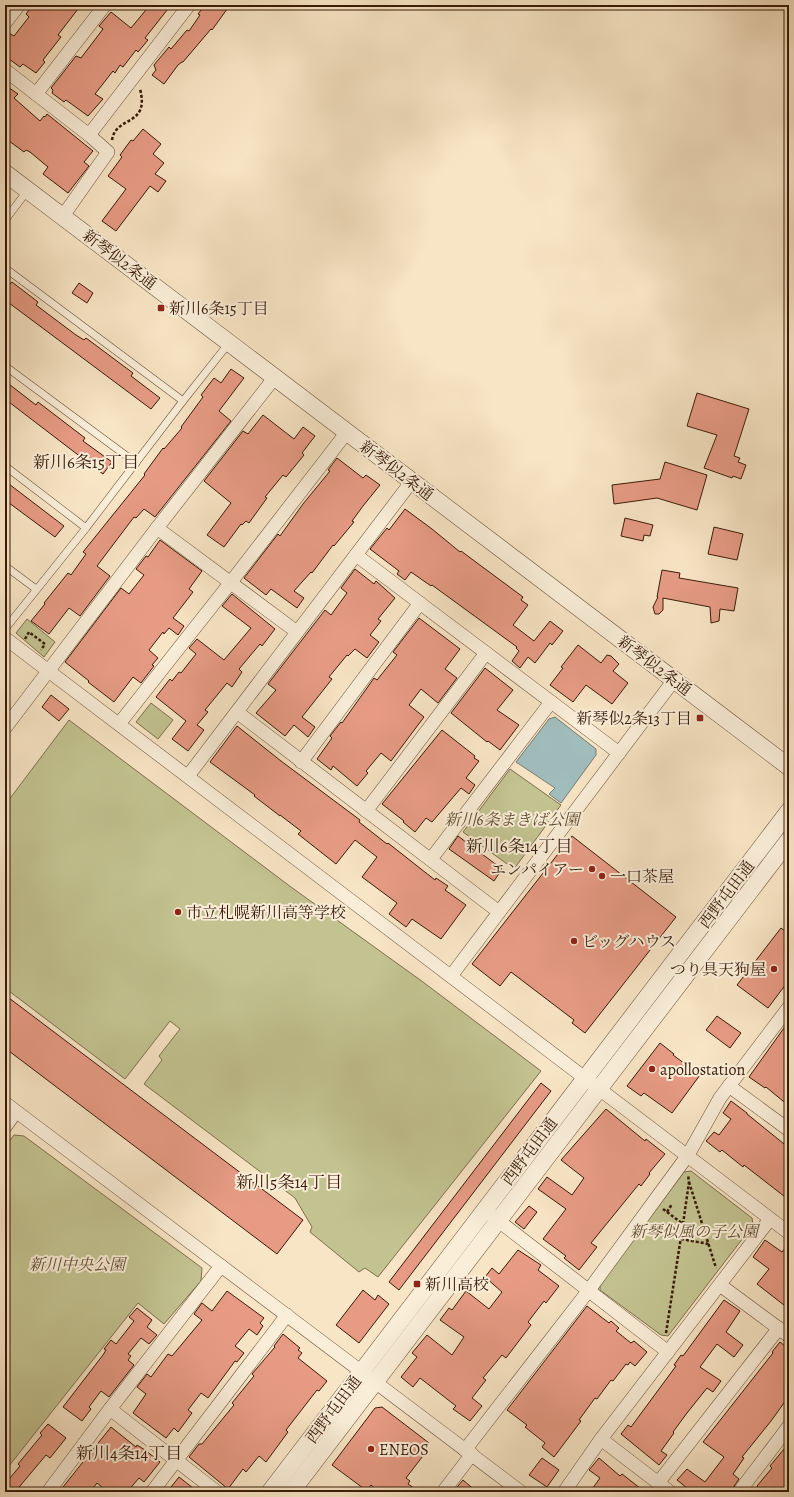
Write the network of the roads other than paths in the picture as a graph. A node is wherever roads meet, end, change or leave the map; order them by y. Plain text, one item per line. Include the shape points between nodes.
1 (19, 5) edge
2 (105, 5) edge
3 (189, 5) edge
4 (5, 23) edge
5 (5, 70) edge
6 (36, 94) junction
7 (90, 135) junction
8 (5, 173) edge
9 (28, 190) junction
10 (62, 216) junction
11 (5, 220) edge
12 (5, 268) edge
13 (230, 342) junction
14 (5, 366) edge
15 (275, 377) junction
16 (183, 401) junction
17 (347, 432) junction
18 (136, 463) junction
19 (5, 466) edge
20 (412, 481) junction
21 (86, 528) junction
22 (156, 528) junction
23 (356, 555) junction
24 (5, 566) edge
25 (231, 582) junction
26 (36, 589) junction
27 (420, 604) junction
28 (5, 629) edge
29 (297, 632) junction
30 (5, 638) edge
31 (486, 653) junction
32 (49, 671) junction
33 (674, 680) junction
34 (551, 702) junction
35 (237, 712) junction
36 (118, 724) junction
37 (5, 728) edge
38 (619, 753) junction
39 (301, 762) junction
40 (789, 767) edge
41 (188, 776) junction
42 (366, 811) junction
43 (789, 811) edge
44 (789, 840) edge
45 (431, 859) junction
46 (499, 912) junction
47 (451, 976) junction
48 (789, 1008) edge
49 (585, 1077) junction
50 (729, 1086) junction
51 (599, 1088) junction
52 (5, 1103) edge
53 (16, 1112) junction
54 (5, 1127) edge
55 (789, 1130) edge
56 (688, 1156) junction
57 (485, 1210) junction
58 (770, 1219) junction
59 (498, 1220) junction
60 (789, 1233) edge
61 (221, 1266) junction
62 (719, 1279) junction
63 (589, 1290) junction
64 (287, 1315) junction
65 (784, 1332) edge
66 (667, 1346) junction
67 (369, 1377) junction
68 (110, 1410) junction
69 (789, 1426) edge
70 (601, 1439) junction
71 (468, 1452) junction
72 (176, 1460) junction
73 (658, 1483) junction
74 (48, 1492) edge
75 (152, 1492) edge
76 (217, 1492) edge
77 (270, 1492) edge
78 (291, 1492) edge
79 (443, 1492) edge
80 (521, 1492) edge
81 (564, 1492) edge
82 (670, 1492) edge
83 (739, 1492) edge

1 - 4 street
2 - 6 street
3 - 7 street
5 - 6 street
6 - 7 street
7 - 10 street via 108,152
8 - 9 street, 新琴似2条通
9 - 10 street, 新琴似2条通
9 - 11 lane
10 - 13 street, 新琴似2条通
12 - 16 lane
13 - 15 street, 新琴似2条通
13 - 16 lane
14 - 18 lane
15 - 17 street, 新琴似2条通
15 - 22 street
16 - 18 lane
17 - 20 street, 新琴似2条通
17 - 25 street
18 - 21 lane
19 - 21 lane
20 - 23 street
20 - 33 street, 新琴似2条通
21 - 26 lane
22 - 25 street
22 - 32 street
23 - 27 street
23 - 29 street
24 - 26 lane
25 - 29 street
25 - 36 street
26 - 28 lane
27 - 31 street
27 - 39 street
29 - 35 street
30 - 32 street
31 - 34 street
31 - 42 street
32 - 36 street
32 - 37 street
33 - 38 street
33 - 40 street, 新琴似2条通
34 - 38 street
34 - 45 street
35 - 39 street
35 - 41 street
36 - 41 street
38 - 46 street
39 - 42 street
41 - 47 street
42 - 45 street
43 - 49 street, 西野屯田通
44 - 51 street, 西野屯田通
45 - 46 street
46 - 47 street
47 - 49 street
48 - 50 street
49 - 51 street
49 - 57 street, 西野屯田通
50 - 55 street
50 - 56 street
51 - 56 street
51 - 59 street, 西野屯田通
52 - 53 street
53 - 54 street
53 - 61 street
56 - 58 street
56 - 63 street
57 - 59 street
57 - 67 street, 西野屯田通
58 - 60 street
58 - 62 street
59 - 63 street
59 - 67 street, 西野屯田通
61 - 64 street
61 - 68 street
62 - 65 street
62 - 66 street
63 - 66 street
63 - 71 street
64 - 67 street
64 - 72 street
65 - 73 street
66 - 70 street
67 - 71 street
67 - 77 street, 西野屯田通
67 - 78 street, 西野屯田通
68 - 72 street
68 - 74 street
69 - 83 street
70 - 73 street
70 - 81 street
71 - 79 street
71 - 80 street
72 - 75 street
72 - 76 street
73 - 82 street

